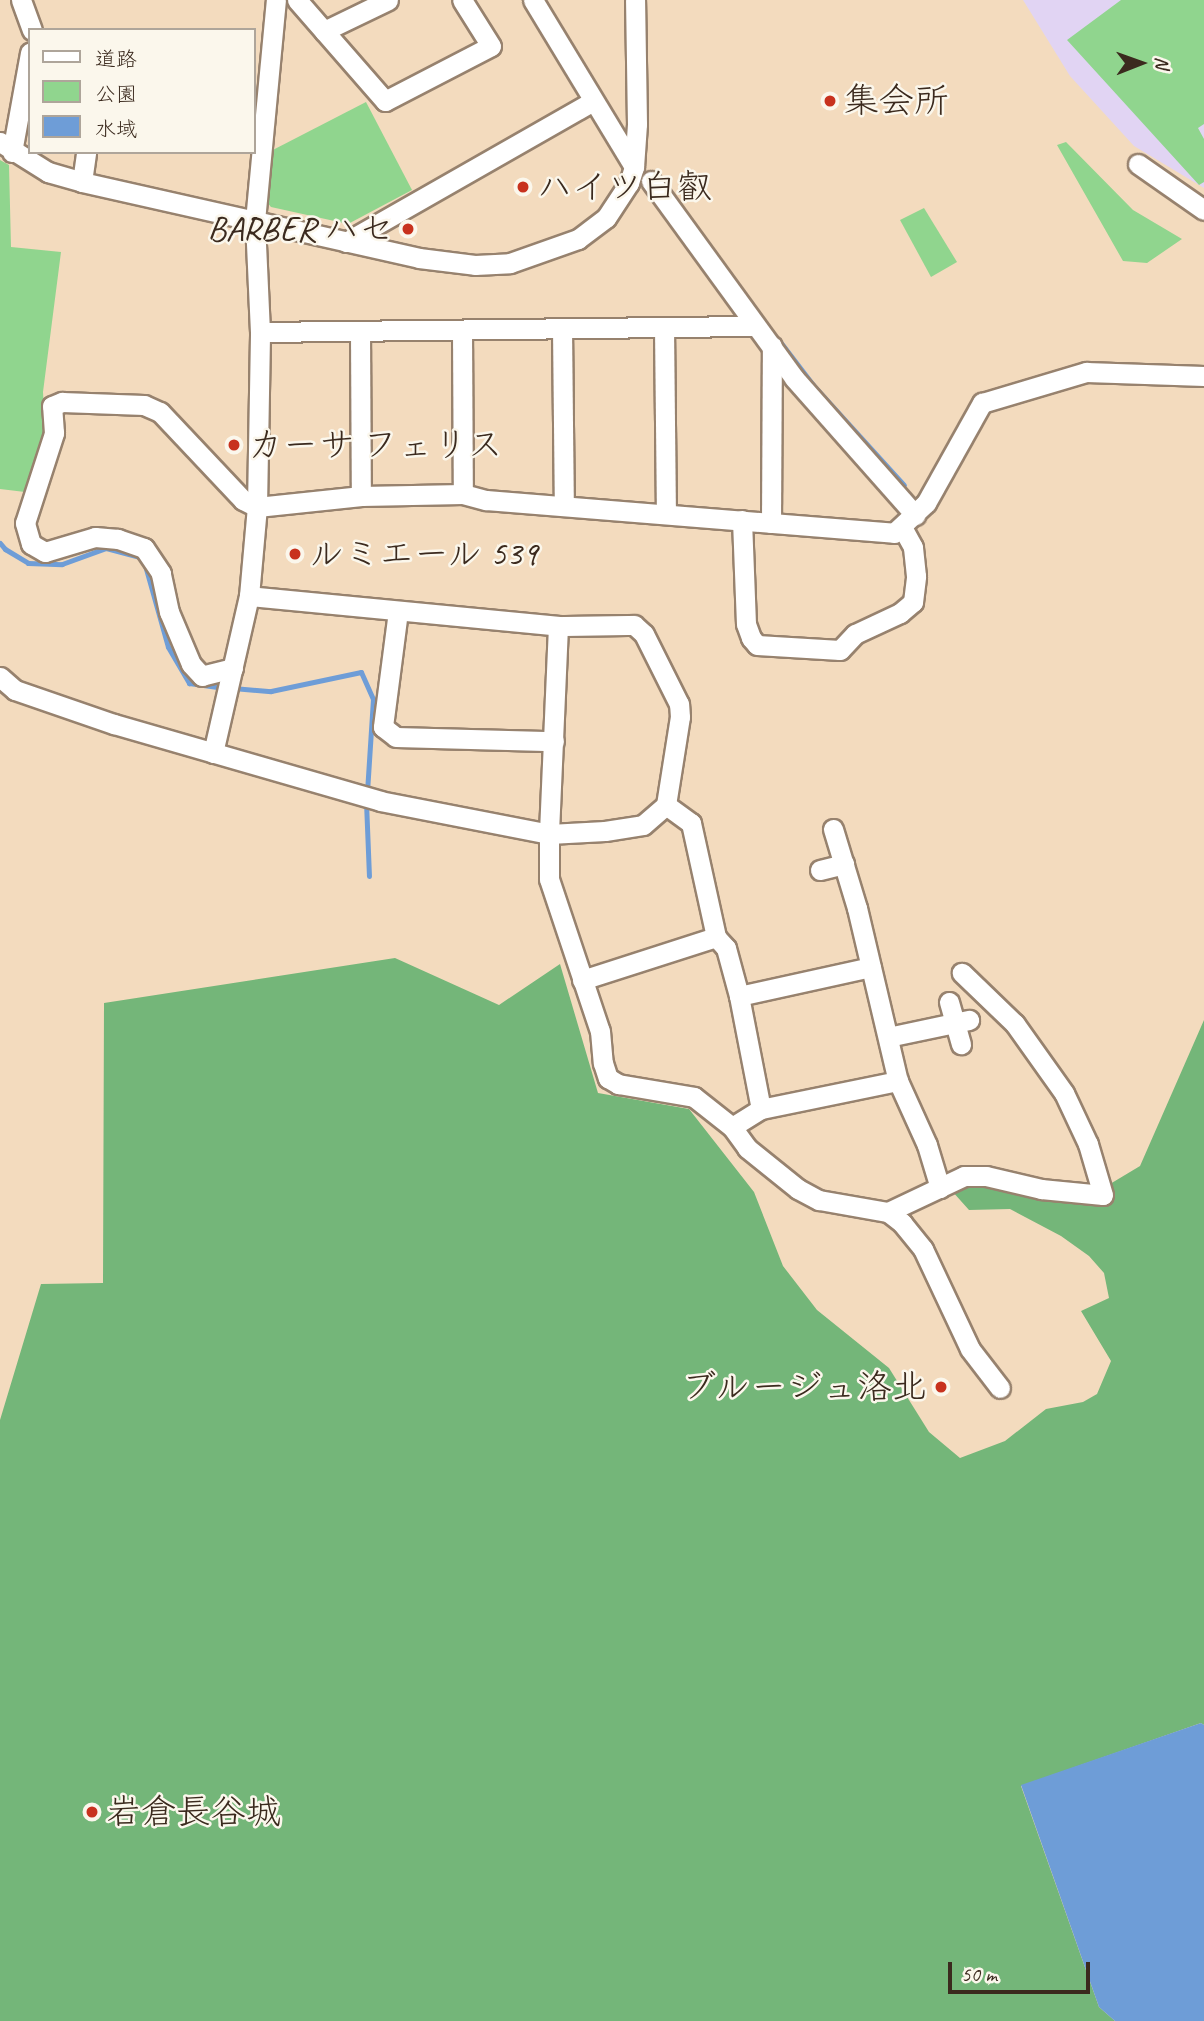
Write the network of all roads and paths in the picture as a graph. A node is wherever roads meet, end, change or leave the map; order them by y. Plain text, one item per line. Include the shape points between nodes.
1 (21, 0) edge
2 (276, 0) edge
3 (297, 0) edge
4 (388, 0) edge
5 (462, 0) edge
6 (533, 0) edge
7 (635, 0) edge
8 (31, 28) edge
9 (324, 31) junction
10 (28, 61) edge
11 (593, 101) junction
12 (259, 120) edge
13 (6, 147) edge
14 (86, 154) edge
15 (1138, 164) dead end
16 (634, 167) junction
17 (651, 181) dead end
18 (82, 182) junction
19 (1204, 210) edge
20 (255, 221) junction
21 (346, 242) junction
22 (755, 326) junction
23 (664, 327) junction
24 (562, 328) junction
25 (462, 330) junction
26 (360, 331) junction
27 (260, 332) junction
28 (772, 346) junction
29 (1204, 376) edge
30 (463, 494) junction
31 (361, 496) junction
32 (257, 506) junction
33 (564, 506) junction
34 (666, 514) junction
35 (742, 520) junction
36 (909, 521) junction
37 (771, 523) junction
38 (249, 596) junction
39 (398, 611) junction
40 (558, 626) junction
41 (233, 668) junction
42 (0, 677) edge
43 (554, 741) junction
44 (213, 753) junction
45 (666, 805) junction
46 (833, 829) dead end
47 (549, 834) junction
48 (844, 864) junction
49 (820, 870) dead end
50 (716, 937) junction
51 (871, 967) junction
52 (962, 974) dead end
53 (582, 980) junction
54 (740, 996) junction
55 (949, 1002) dead end
56 (962, 1022) junction
57 (888, 1037) junction
58 (961, 1044) dead end
59 (898, 1081) junction
60 (761, 1109) junction
61 (732, 1127) junction
62 (940, 1188) junction
63 (888, 1212) junction
64 (1000, 1388) dead end

1 - 8 street
2 - 12 street
3 - 9 street
4 - 9 street
5 - 9 street via 491,46 386,101
6 - 11 street
7 - 16 street via 638,124
10 - 13 street
11 - 16 street
11 - 21 street
12 - 20 street
13 - 18 street via 48,172
14 - 18 street
15 - 19 street
16 - 21 street via 621,200 606,218 578,239 510,263 446,262
17 - 22 street
18 - 20 street
20 - 21 street
20 - 27 street
22 - 23 street
22 - 28 street
23 - 24 street
23 - 34 street
24 - 25 street
24 - 33 street
25 - 26 street
25 - 30 street
26 - 27 street
26 - 31 street
27 - 32 street
28 - 36 street
28 - 37 street
29 - 36 street via 1086,372 982,403 926,503
30 - 31 street
30 - 33 street
31 - 32 street
32 - 38 street
32 - 41 street via 243,500 160,412 144,405 62,402 52,406 54,433 25,523 31,544 45,552 95,537 144,548 161,573 169,612 191,664 202,676
33 - 34 street
34 - 35 street
35 - 36 street via 746,624 751,638 757,645 840,650 855,634 914,602
35 - 37 street
36 - 37 street via 894,533
38 - 39 street
38 - 41 street
39 - 40 street
39 - 43 street via 383,727 389,732 396,737
40 - 43 street
40 - 45 street via 634,625 644,634 679,704
41 - 44 street
42 - 44 street via 15,690
43 - 47 street
44 - 47 street via 380,801
45 - 47 street via 643,825
45 - 50 street via 691,823
46 - 48 street
47 - 53 street via 549,879
48 - 49 street
48 - 51 street
50 - 53 street
50 - 54 street via 726,948
51 - 54 street
51 - 57 street
52 - 62 street via 1014,1024 1063,1093 1088,1144 1103,1195 1041,1189 986,1176 964,1176
53 - 61 street via 600,1031 608,1078 618,1084 694,1097
54 - 60 street
55 - 56 street
56 - 57 street
56 - 58 street
57 - 59 street
59 - 60 street
59 - 62 street via 927,1145
60 - 61 street
61 - 63 street via 747,1148 797,1189 818,1200
62 - 63 street
63 - 64 street via 923,1250 970,1349

